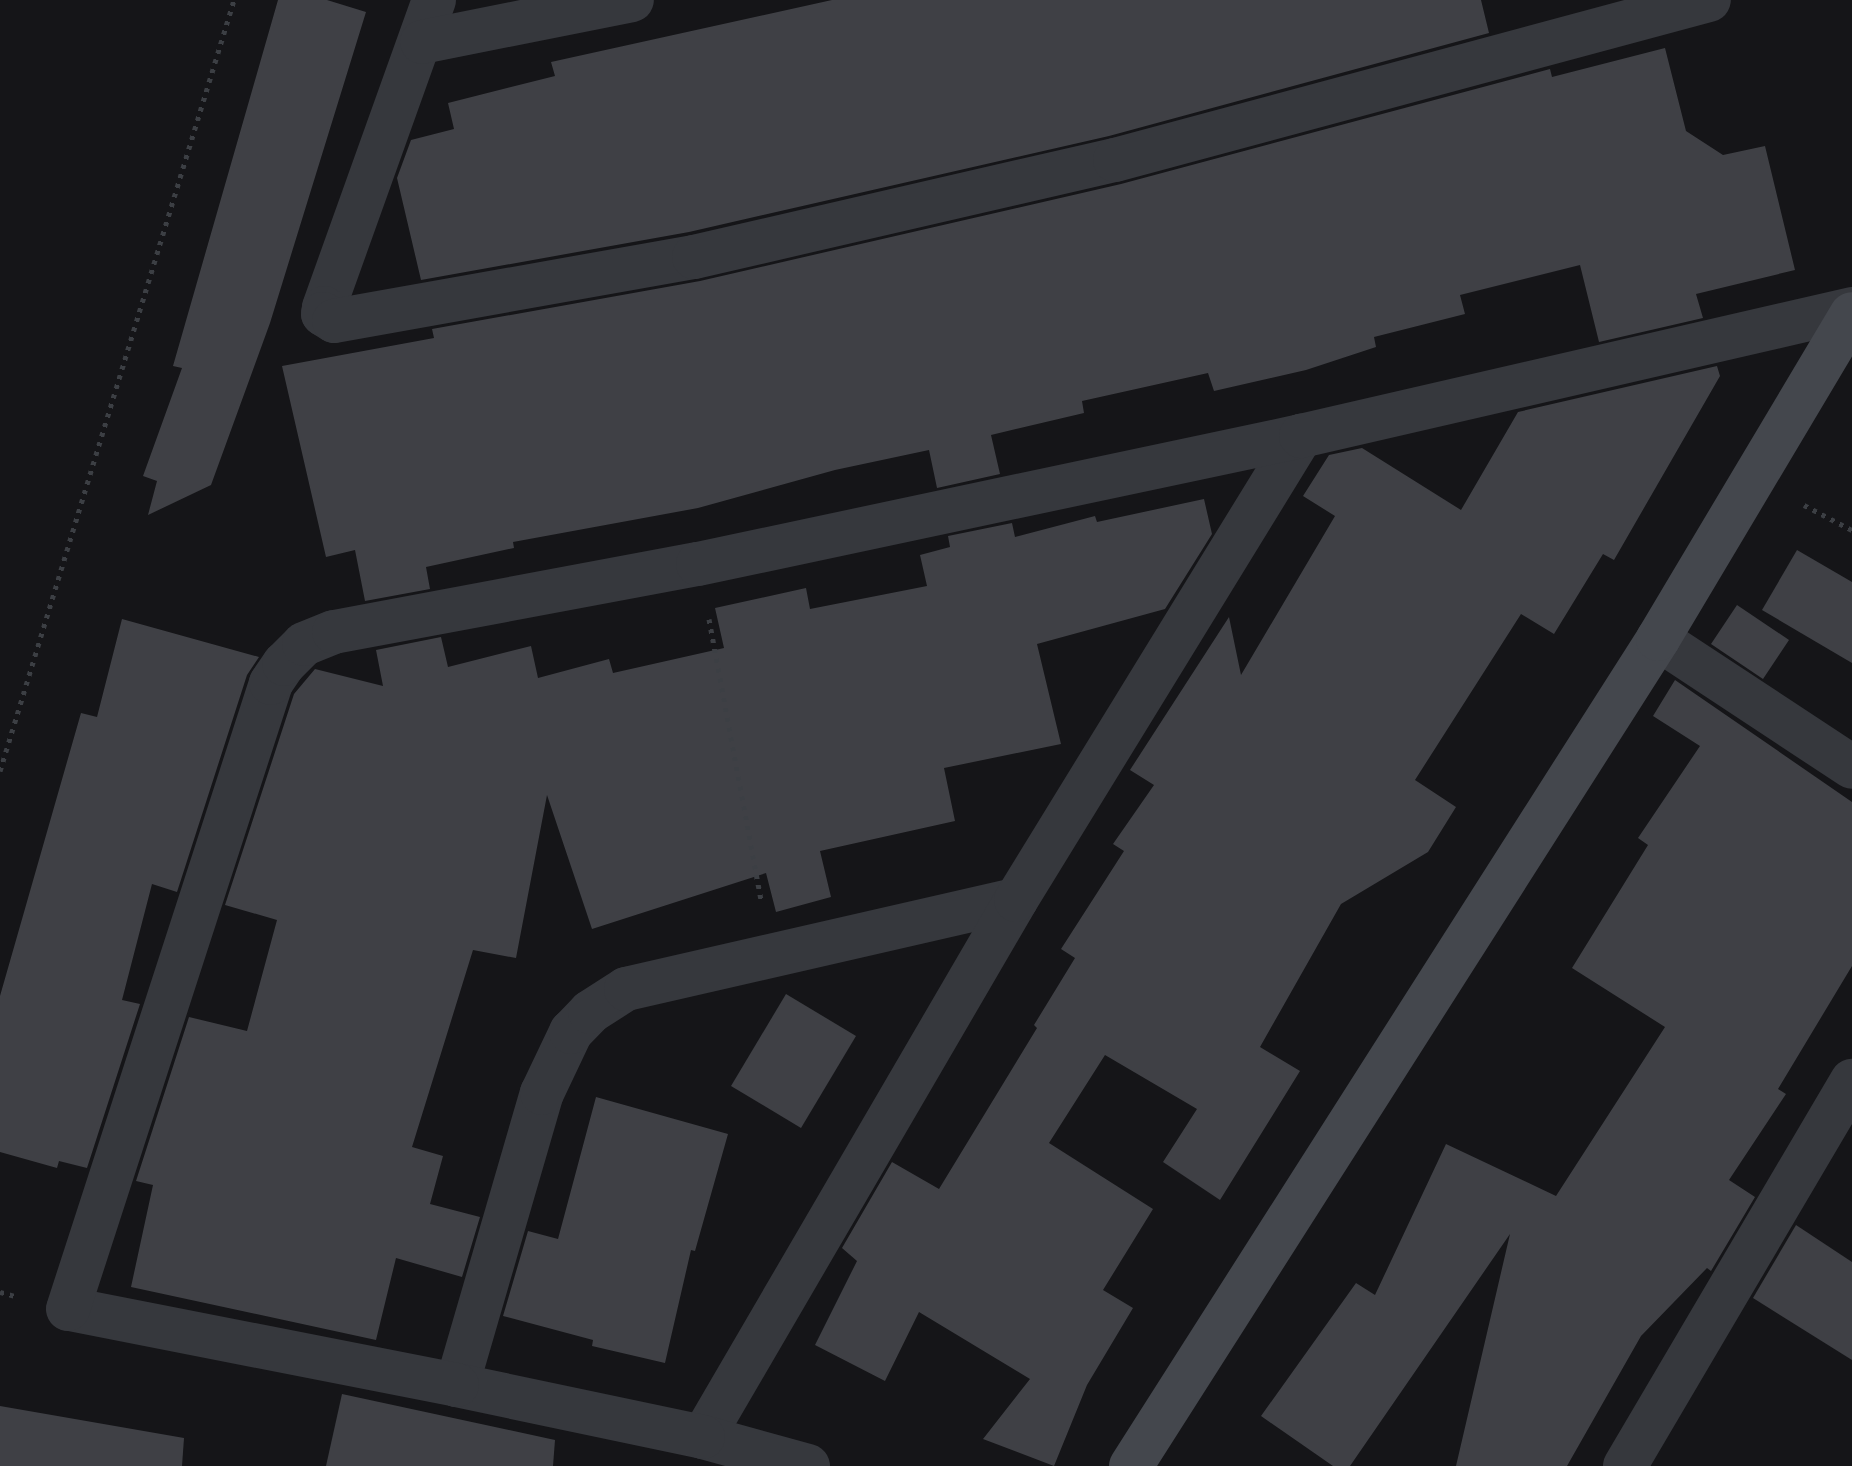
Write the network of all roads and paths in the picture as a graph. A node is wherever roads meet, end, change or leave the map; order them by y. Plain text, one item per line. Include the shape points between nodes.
1 (234, 0) edge
2 (434, 0) edge
3 (632, 0) edge
4 (1709, 0) edge
5 (422, 42) junction
6 (1852, 311) edge
7 (1301, 436) junction
8 (698, 564) junction
9 (1658, 639) junction
10 (1852, 767) edge
11 (0, 771) edge
12 (1016, 900) junction
13 (771, 952) junction
14 (1852, 1081) edge
15 (457, 1385) junction
16 (703, 1437) junction
17 (808, 1466) edge
18 (1131, 1466) edge
19 (1625, 1466) edge

1 - 11 path
2 - 5 street
3 - 5 street
4 - 5 street via 1115,160 694,257 334,321 323,314 324,308
6 - 7 street
6 - 9 street via 1758,480
7 - 8 street
7 - 12 street
8 - 13 path
8 - 15 street via 334,632 304,644 284,664 271,683 68,1309
9 - 10 street
9 - 18 street
12 - 13 street
12 - 16 street
13 - 15 street via 626,989 571,1032 542,1093
14 - 19 street
15 - 16 street
16 - 17 street

